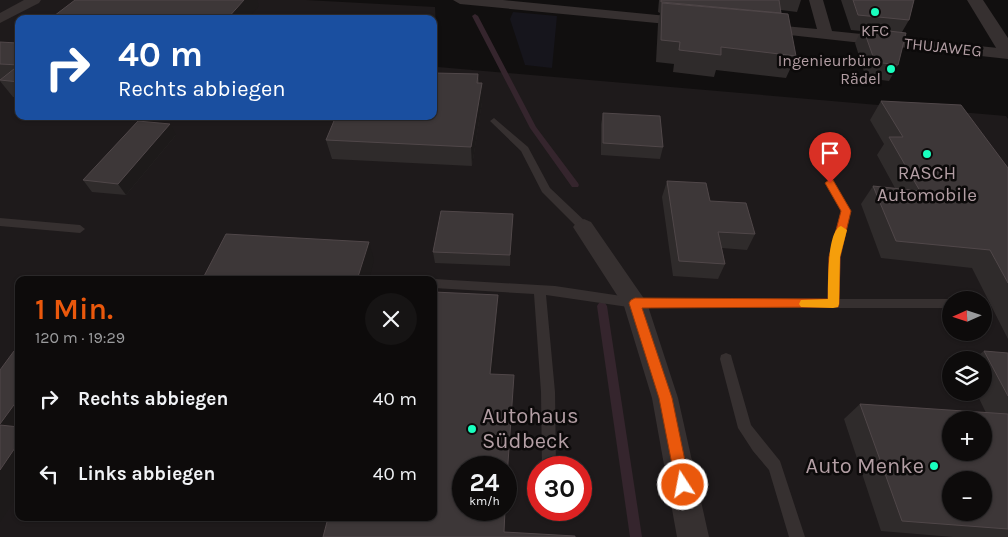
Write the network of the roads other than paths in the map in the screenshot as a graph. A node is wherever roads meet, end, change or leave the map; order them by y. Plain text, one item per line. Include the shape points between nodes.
1 (34, 0) edge
2 (460, 0) edge
3 (816, 0) edge
4 (975, 0) edge
5 (0, 19) edge
6 (698, 23) edge
7 (748, 27) edge
8 (826, 34) junction
9 (1008, 53) edge
10 (494, 121) dead end
11 (830, 183) dead end
12 (0, 222) edge
13 (584, 227) joint
14 (80, 229) dead end
15 (437, 284) edge
16 (540, 290) junction
17 (635, 303) junction
18 (833, 304) junction
19 (942, 304) edge
20 (726, 359) dead end
21 (549, 456) edge
22 (693, 537) edge
23 (797, 537) edge

1 - 5 street
2 - 6 street
3 - 8 street
4 - 9 street
7 - 8 street, THUJAWEG
8 - 9 street, THUJAWEG
10 - 13 lane via 526,149 546,190
11 - 18 lane via 846,211 835,257
12 - 14 lane
13 - 17 street
15 - 16 lane
16 - 17 lane
16 - 21 lane via 548,392
17 - 18 lane
17 - 22 street via 666,398
18 - 19 lane
20 - 23 lane via 745,428 775,466

